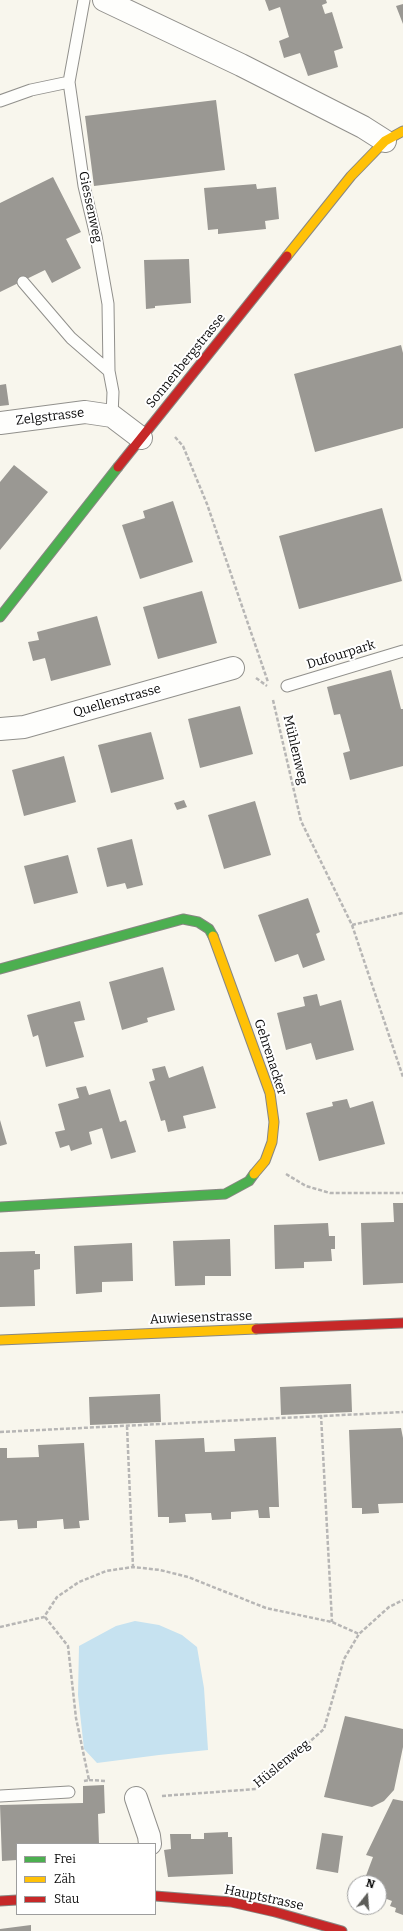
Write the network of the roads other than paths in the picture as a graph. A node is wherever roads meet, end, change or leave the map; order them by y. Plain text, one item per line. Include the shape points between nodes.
1 (84, 0) edge
2 (104, 0) edge
3 (70, 82) junction
4 (0, 101) edge
5 (394, 136) edge
6 (23, 282) dead end
7 (109, 371) junction
8 (112, 416) junction
9 (0, 423) edge
10 (141, 438) junction
11 (0, 617) edge
12 (403, 651) edge
13 (233, 668) road end
14 (287, 686) road end
15 (0, 730) edge
16 (0, 969) edge
17 (0, 1207) edge
18 (403, 1323) edge
19 (0, 1340) edge
20 (69, 1792) road end
21 (0, 1796) edge
22 (136, 1798) road end
23 (150, 1843) edge
24 (156, 1896) edge
25 (16, 1900) edge
26 (0, 1901) edge
27 (334, 1930) edge

1 - 3 lane, Giessenweg
2 - 5 street via 235,62 363,127
3 - 4 lane via 31,90
3 - 7 lane, Giessenweg via 84,186 108,304
5 - 10 street, Sonnenbergstrasse via 351,176
6 - 7 lane via 71,338
7 - 8 lane, Giessenweg via 113,392
8 - 9 street, Zelgstrasse via 85,412
8 - 10 street, Zelgstrasse
10 - 11 street, Sonnenbergstrasse
12 - 14 lane, Dufourpark
13 - 15 street, Quellenstrasse via 24,727
16 - 17 street, Gehrenacker via 183,918 198,922 209,929 216,940 270,1093 274,1122 272,1142 265,1161 249,1181 224,1194
18 - 19 street, Auwiesenstrasse
20 - 21 lane
22 - 23 street
24 - 27 street, Hauptstrasse via 231,1902
25 - 26 street

